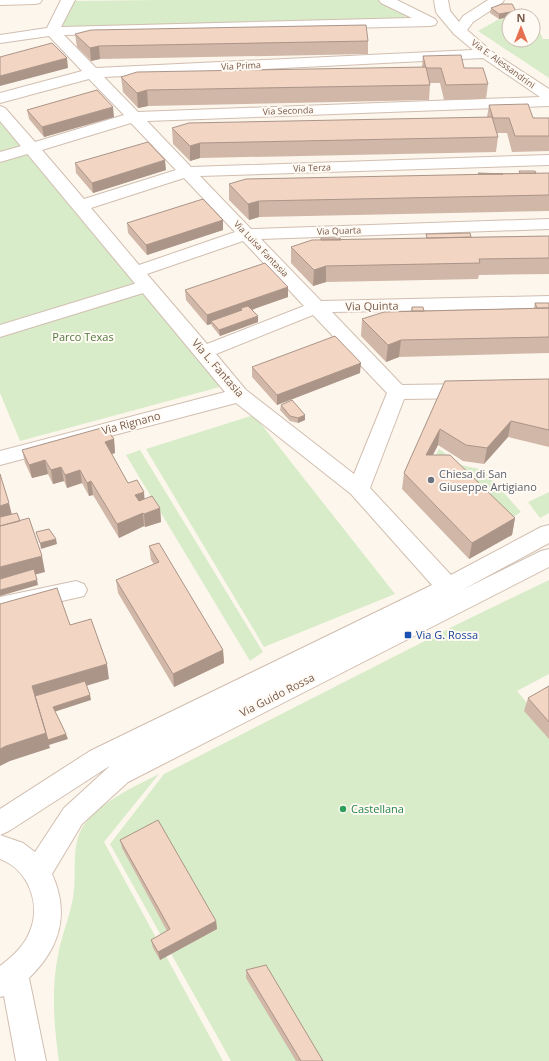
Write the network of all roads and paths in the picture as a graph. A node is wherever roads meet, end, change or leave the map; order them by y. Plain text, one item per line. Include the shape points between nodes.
1 (0, 0) edge
2 (35, 0) edge
3 (68, 0) edge
4 (386, 0) edge
5 (440, 0) edge
6 (497, 0) edge
7 (430, 22) junction
8 (52, 31) junction
9 (459, 31) junction
10 (0, 39) edge
11 (486, 54) junction
12 (93, 73) junction
13 (549, 96) edge
14 (0, 98) edge
15 (549, 101) edge
16 (0, 111) edge
17 (135, 117) junction
18 (32, 148) junction
19 (0, 157) edge
20 (549, 160) edge
21 (187, 172) junction
22 (80, 206) junction
23 (549, 224) edge
24 (247, 234) junction
25 (142, 279) junction
26 (549, 302) edge
27 (317, 307) junction
28 (0, 331) edge
29 (204, 352) junction
30 (485, 391) edge
31 (397, 392) junction
32 (239, 394) junction
33 (0, 458) edge
34 (359, 489) junction
35 (549, 533) edge
36 (549, 556) edge
37 (76, 590) dead end
38 (453, 595) junction
39 (0, 606) edge
40 (0, 823) edge
41 (0, 847) edge
42 (38, 872) junction
43 (7, 978) edge
44 (32, 1061) edge

1 - 2 street
3 - 8 street
4 - 7 street, Via E. Alessandrini
5 - 9 street, Via E. Alessandrini via 443,12
6 - 9 street via 468,19
7 - 8 street
7 - 9 street, Via E. Alessandrini
8 - 10 street
8 - 12 street, Via Luisa Fantasia
9 - 11 street, Via E. Alessandrini
11 - 12 street, Via Prima
11 - 13 street, Via E. Alessandrini
12 - 14 street, Via Prima
12 - 17 street, Via Luisa Fantasia
15 - 17 street, Via Seconda
16 - 18 street, Via L. Fantasia
17 - 18 street, Via Seconda
17 - 21 street, Via Luisa Fantasia
18 - 19 street, Via Seconda
18 - 22 street, Via L. Fantasia
20 - 21 street, Via Terza
21 - 22 street, Via Terza
21 - 24 street, Via Luisa Fantasia
22 - 25 street, Via L. Fantasia
23 - 24 street, Via Quarta
24 - 25 street, Via Quarta
24 - 27 street, Via Luisa Fantasia
25 - 28 street, Via Quarta
25 - 29 street, Via L. Fantasia
26 - 27 street, Via Quinta
27 - 29 street, Via Quinta
27 - 31 street, Via Luisa Fantasia
29 - 32 street, Via L. Fantasia
30 - 31 street
31 - 34 street
32 - 33 street, Via Rignano
32 - 34 street, Via L. Fantasia
34 - 38 street, Via L. Fantasia
35 - 38 street
36 - 38 street, Via Guido Rossa
37 - 39 street
38 - 40 street via 99,759
38 - 42 street, Via Guido Rossa via 120,774 73,816
41 - 42 street via 24,859
42 - 43 street via 46,891 48,912 43,934 32,955
43 - 44 street

